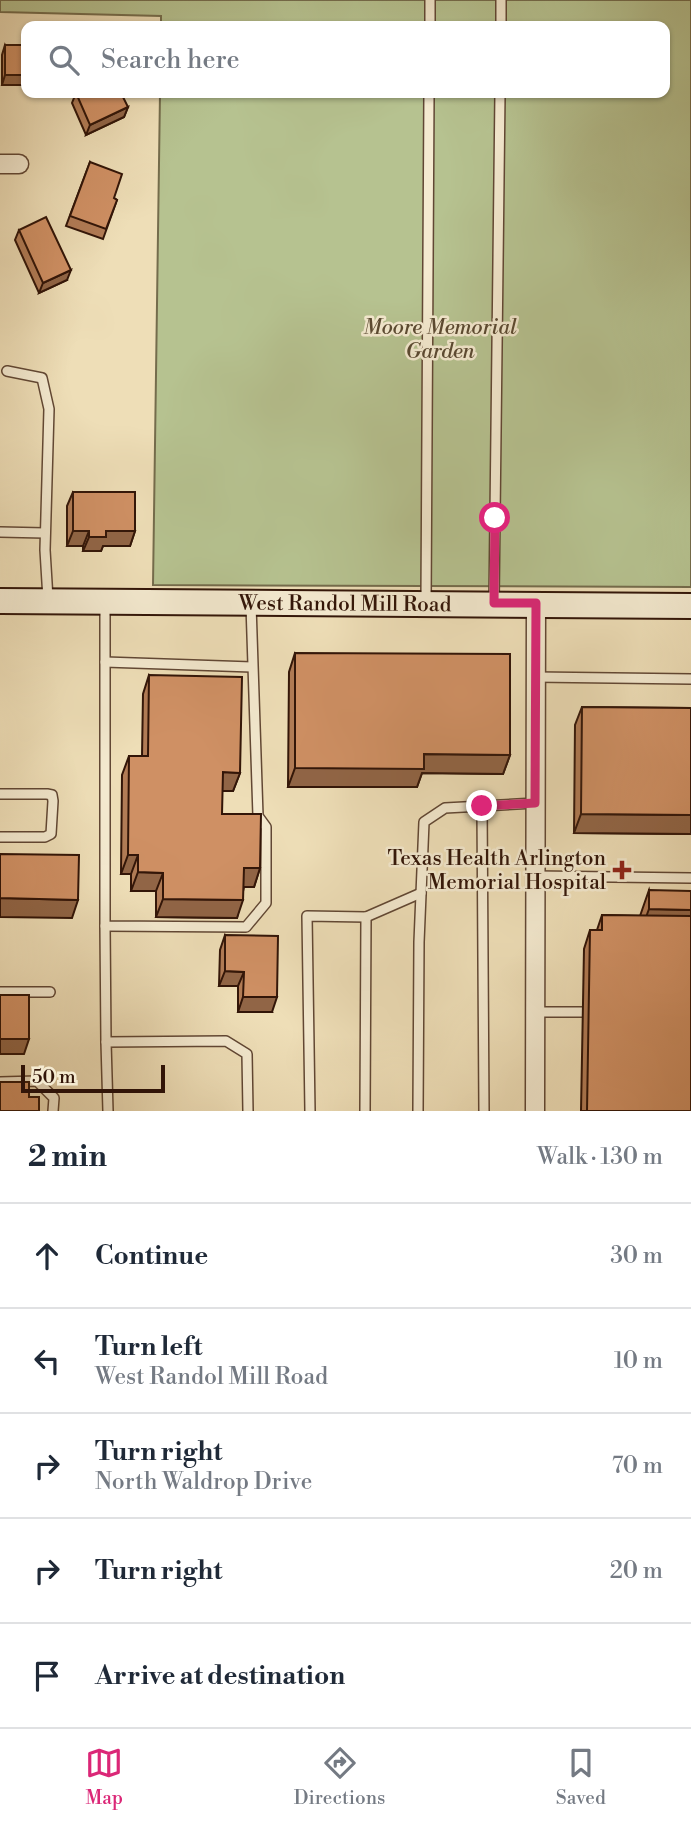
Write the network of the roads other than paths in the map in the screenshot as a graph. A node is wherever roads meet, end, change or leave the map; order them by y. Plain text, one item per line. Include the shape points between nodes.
1 (430, 0) edge
2 (501, 0) edge
3 (429, 21) edge
4 (501, 21) edge
5 (429, 98) edge
6 (500, 98) edge
7 (0, 164) edge
8 (19, 164) dead end
9 (7, 372) dead end
10 (0, 532) edge
11 (46, 533) junction
12 (0, 601) edge
13 (48, 601) junction
14 (105, 601) junction
15 (251, 602) junction
16 (426, 603) junction
17 (494, 603) junction
18 (536, 603) junction
19 (691, 606) edge
20 (105, 662) junction
21 (252, 667) junction
22 (536, 677) junction
23 (691, 679) edge
24 (0, 794) edge
25 (535, 803) junction
26 (482, 806) junction
27 (0, 836) edge
28 (534, 876) junction
29 (691, 878) edge
30 (421, 893) junction
31 (366, 917) junction
32 (106, 926) junction
33 (0, 992) edge
34 (50, 992) dead end
35 (534, 1012) junction
36 (582, 1012) dead end
37 (106, 1041) junction
38 (0, 1082) edge
39 (53, 1111) edge
40 (108, 1111) edge
41 (248, 1111) edge
42 (310, 1111) edge
43 (365, 1111) edge
44 (418, 1111) edge
45 (484, 1111) edge
46 (535, 1111) edge

1 - 3 lane
2 - 4 lane
5 - 16 lane
6 - 17 lane
7 - 8 street
9 - 11 lane via 42,378 50,409
10 - 11 lane
11 - 13 lane
12 - 13 main road, West Randol Mill Road
13 - 14 main road, West Randol Mill Road
14 - 15 main road, West Randol Mill Road
14 - 20 lane
15 - 16 main road, West Randol Mill Road
15 - 21 lane
16 - 17 main road, West Randol Mill Road
17 - 18 main road, West Randol Mill Road
18 - 19 main road, West Randol Mill Road
18 - 22 street
20 - 21 lane
20 - 32 lane
21 - 32 lane via 258,816 265,827 266,903 246,927
22 - 23 lane
22 - 25 street
24 - 27 lane via 47,794 53,801 51,834
25 - 26 lane
25 - 28 street
26 - 30 lane via 445,808 424,822
26 - 45 lane
28 - 29 lane
28 - 35 street
30 - 31 lane
30 - 44 lane
31 - 42 lane via 307,916
31 - 43 lane
32 - 37 lane
33 - 34 lane
35 - 36 lane
35 - 46 street
37 - 40 lane
37 - 41 lane via 226,1041 247,1054
38 - 39 lane via 37,1081 54,1098

